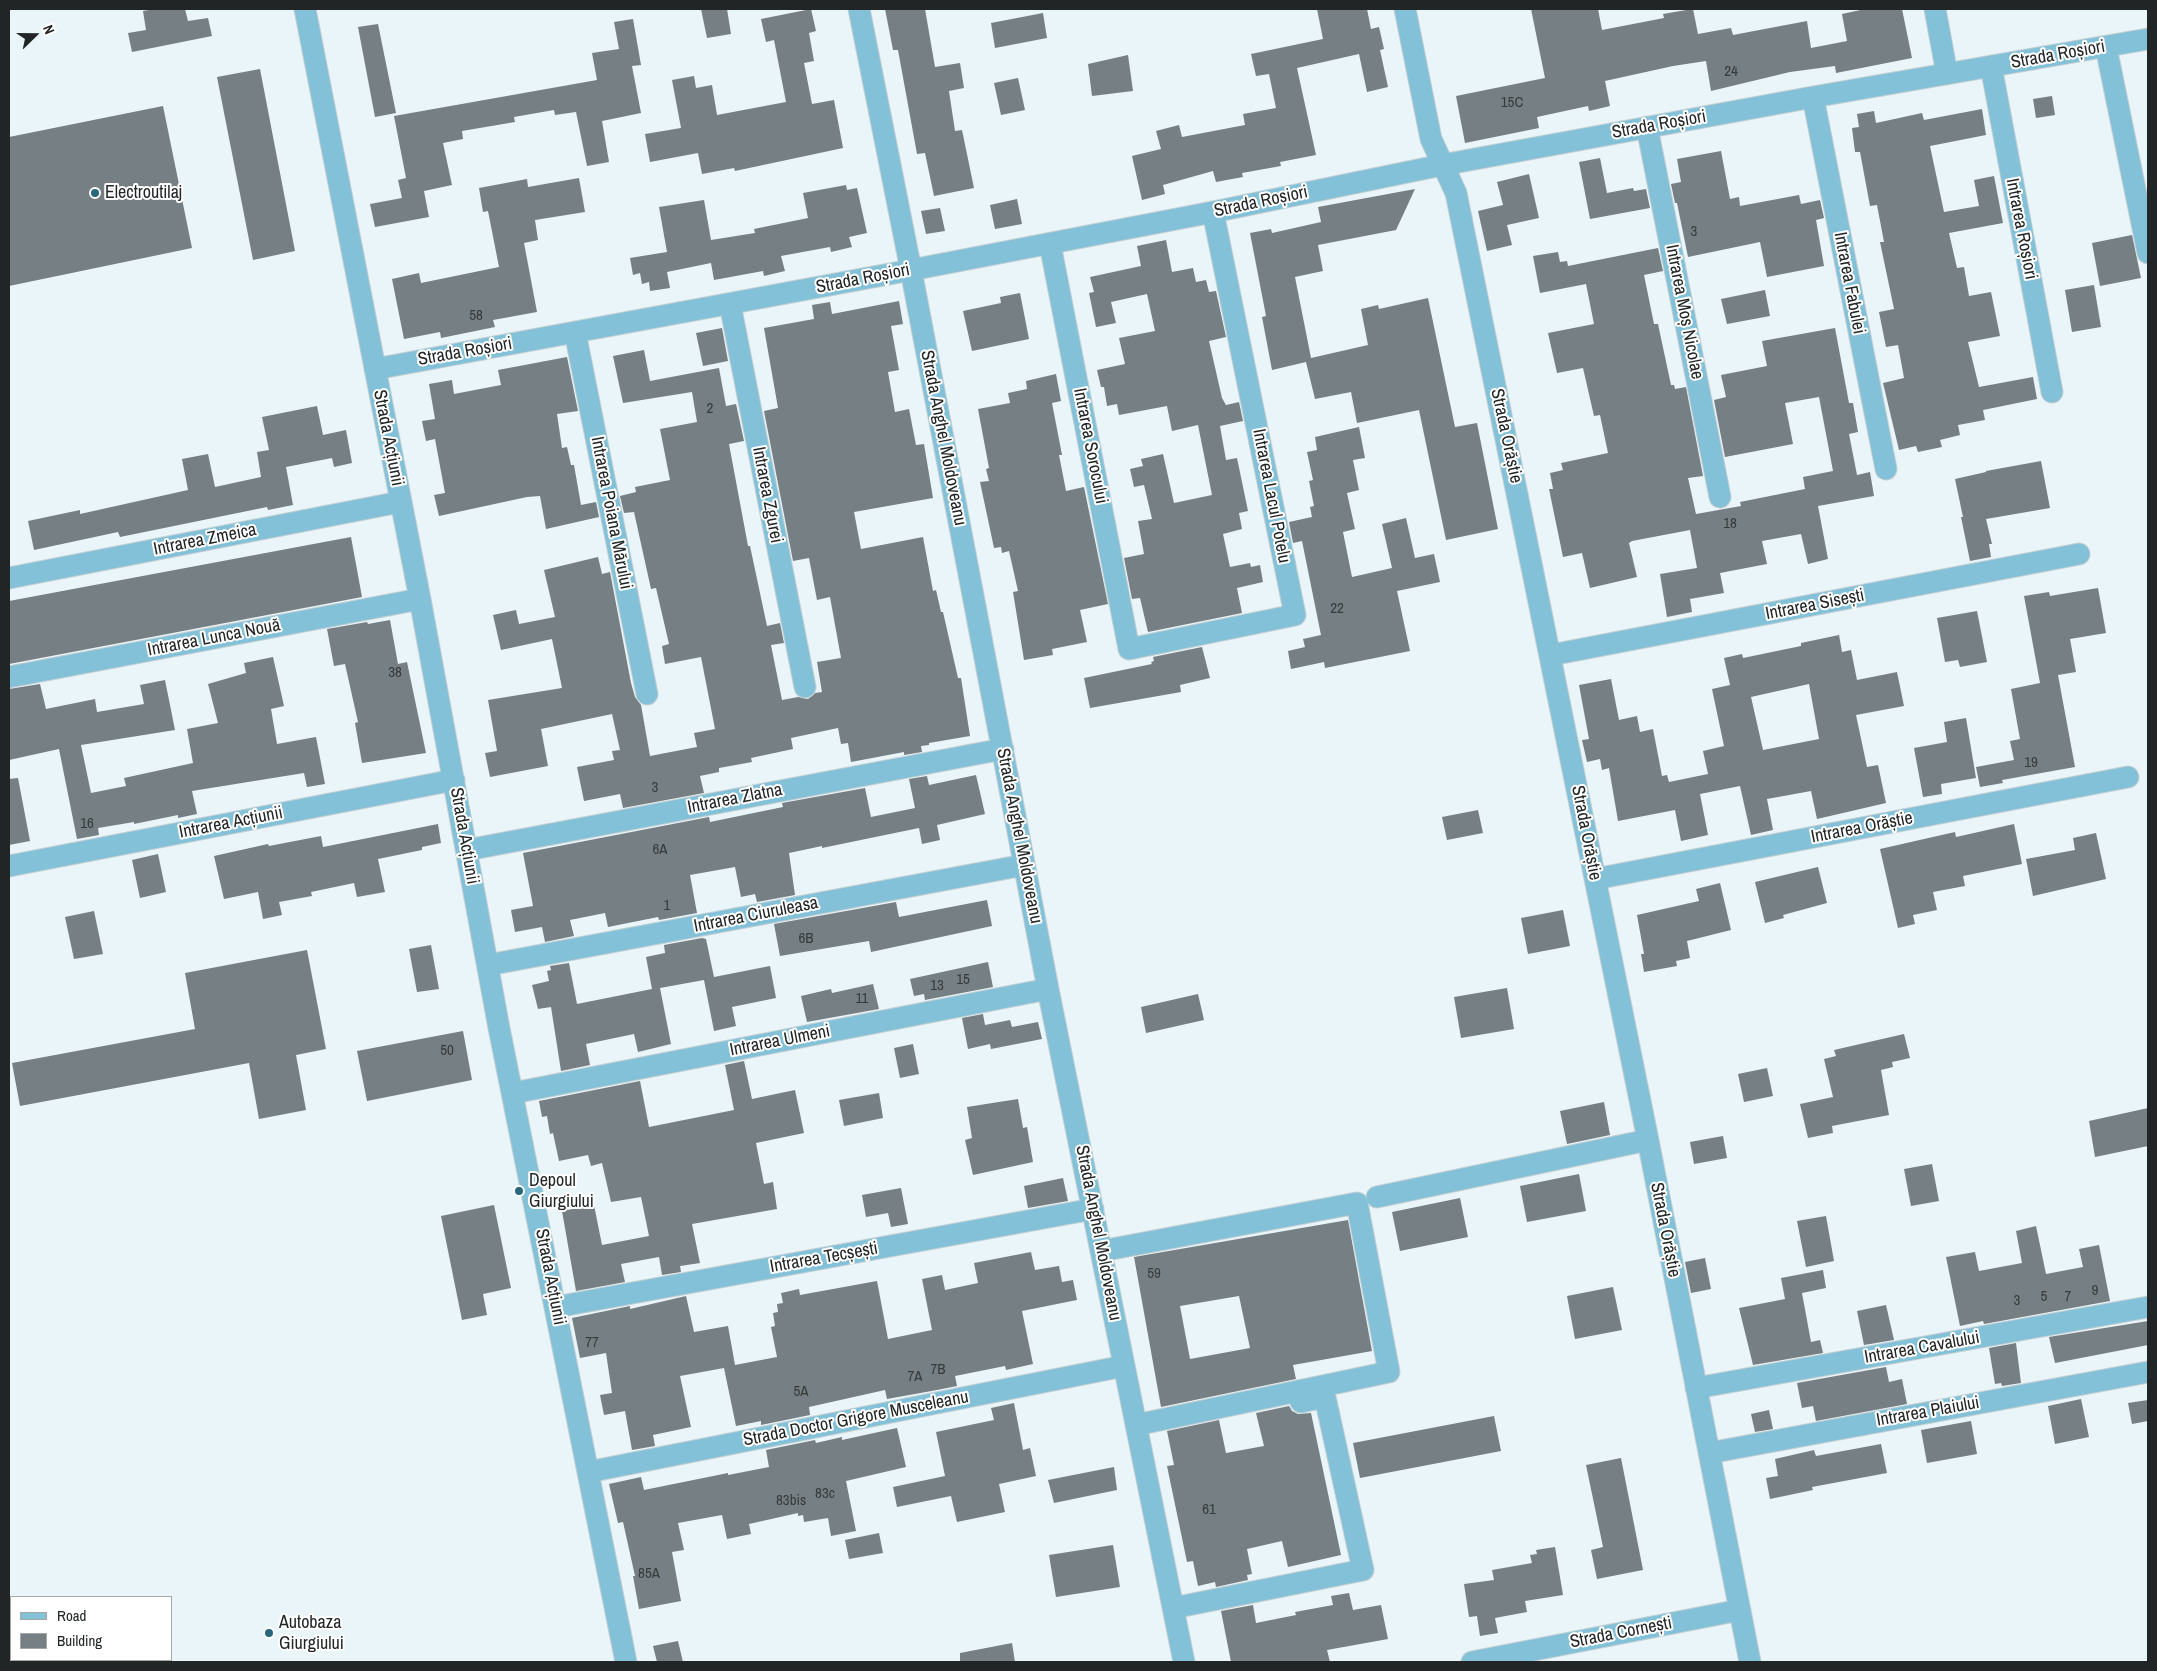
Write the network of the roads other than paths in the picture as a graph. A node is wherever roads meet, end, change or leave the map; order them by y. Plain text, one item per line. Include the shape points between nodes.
1 (305, 9) edge
2 (859, 9) edge
3 (1405, 9) edge
4 (1935, 9) edge
5 (2148, 39) edge
6 (2106, 47) junction
7 (1991, 66) junction
8 (1947, 74) junction
9 (1813, 97) junction
10 (1647, 127) junction
11 (1442, 165) junction
12 (1213, 212) junction
13 (1050, 244) junction
14 (2148, 253) edge
15 (911, 270) junction
16 (730, 304) junction
17 (575, 332) junction
18 (375, 369) junction
19 (2052, 392) dead end
20 (1886, 469) dead end
21 (1720, 498) dead end
22 (400, 502) junction
23 (2079, 554) dead end
24 (9, 578) edge
25 (420, 599) junction
26 (1129, 649) joint
27 (1550, 655) junction
28 (9, 677) edge
29 (805, 687) dead end
30 (647, 694) dead end
31 (1003, 749) junction
32 (2128, 777) dead end
33 (454, 780) junction
34 (467, 850) junction
35 (1024, 865) junction
36 (9, 866) edge
37 (1596, 880) junction
38 (488, 965) junction
39 (1048, 989) junction
40 (513, 1093) junction
41 (1648, 1140) junction
42 (1377, 1197) dead end
43 (1093, 1208) junction
44 (1101, 1251) junction
45 (556, 1307) junction
46 (2148, 1307) edge
47 (1124, 1366) junction
48 (2148, 1372) edge
49 (1696, 1388) junction
50 (1138, 1431) junction
51 (1709, 1453) junction
52 (588, 1472) junction
53 (1173, 1608) junction
54 (1740, 1610) junction
55 (626, 1662) edge
56 (1184, 1662) edge
57 (1472, 1662) edge
58 (1750, 1662) edge

1 - 18 street, Strada Acțiunii
2 - 15 street, Strada Anghel Moldoveanu
3 - 11 street, Strada Orăștie via 1431,139
4 - 8 street
5 - 6 street, Strada Roșiori
6 - 7 street, Strada Roșiori
6 - 14 street
7 - 8 street, Strada Roșiori
7 - 19 street, Intrarea Roșiori
8 - 9 street, Strada Roșiori
9 - 10 street, Strada Roșiori
9 - 20 street, Intrarea Fabulei
10 - 11 street, Strada Roșiori
10 - 21 street, Intrarea Moș Nicolae
11 - 12 street, Strada Roșiori
11 - 27 street, Strada Orăștie via 1456,193
12 - 13 street, Strada Roșiori
12 - 26 street, Intrarea Lacul Potelu via 1294,615
13 - 15 street, Strada Roșiori
13 - 26 street, Intrarea Sorocului
15 - 16 street, Strada Roșiori
15 - 31 street, Strada Anghel Moldoveanu
16 - 17 street, Strada Roșiori
16 - 29 street, Intrarea Zgurei
17 - 18 street, Strada Roșiori
17 - 30 street, Intrarea Poiana Mărului
18 - 22 street, Strada Acțiunii
22 - 24 street, Intrarea Zmeica
22 - 25 street, Strada Acțiunii
23 - 27 street, Intrarea Sisești
25 - 28 street, Intrarea Lunca Nouă
25 - 33 street, Strada Acțiunii
27 - 37 street, Strada Orăștie
31 - 34 street, Intrarea Zlatna
31 - 35 street, Strada Anghel Moldoveanu
32 - 37 street, Intrarea Orăștie
33 - 34 street, Strada Acțiunii
33 - 36 street, Intrarea Acțiunii
34 - 38 street, Strada Acțiunii
35 - 38 street, Intrarea Ciuruleasa
35 - 39 street, Strada Anghel Moldoveanu
37 - 41 street, Strada Orăștie
38 - 40 street, Strada Acțiunii
39 - 40 street, Intrarea Ulmeni
39 - 43 street, Strada Anghel Moldoveanu
40 - 45 street, Strada Acțiunii
41 - 42 street
41 - 49 street, Strada Orăștie
43 - 44 street, Strada Anghel Moldoveanu
43 - 45 street, Intrarea Tecșești
44 - 47 street, Strada Anghel Moldoveanu
44 - 50 street via 1357,1203 1389,1372
45 - 52 street, Strada Acțiunii
46 - 49 street, Intrarea Cavalului
47 - 50 street, Strada Anghel Moldoveanu
47 - 52 street, Strada Doctor Grigore Musceleanu
48 - 51 street, Intrarea Plaiului
49 - 51 street, Strada Orăștie
50 - 53 street, Strada Anghel Moldoveanu
50 - 53 street via 1325,1397 1363,1570
51 - 54 street, Strada Orăștie
52 - 55 street, Strada Acțiunii
53 - 56 street, Strada Anghel Moldoveanu
54 - 57 street, Strada Cornești
54 - 58 street, Strada Orăștie

